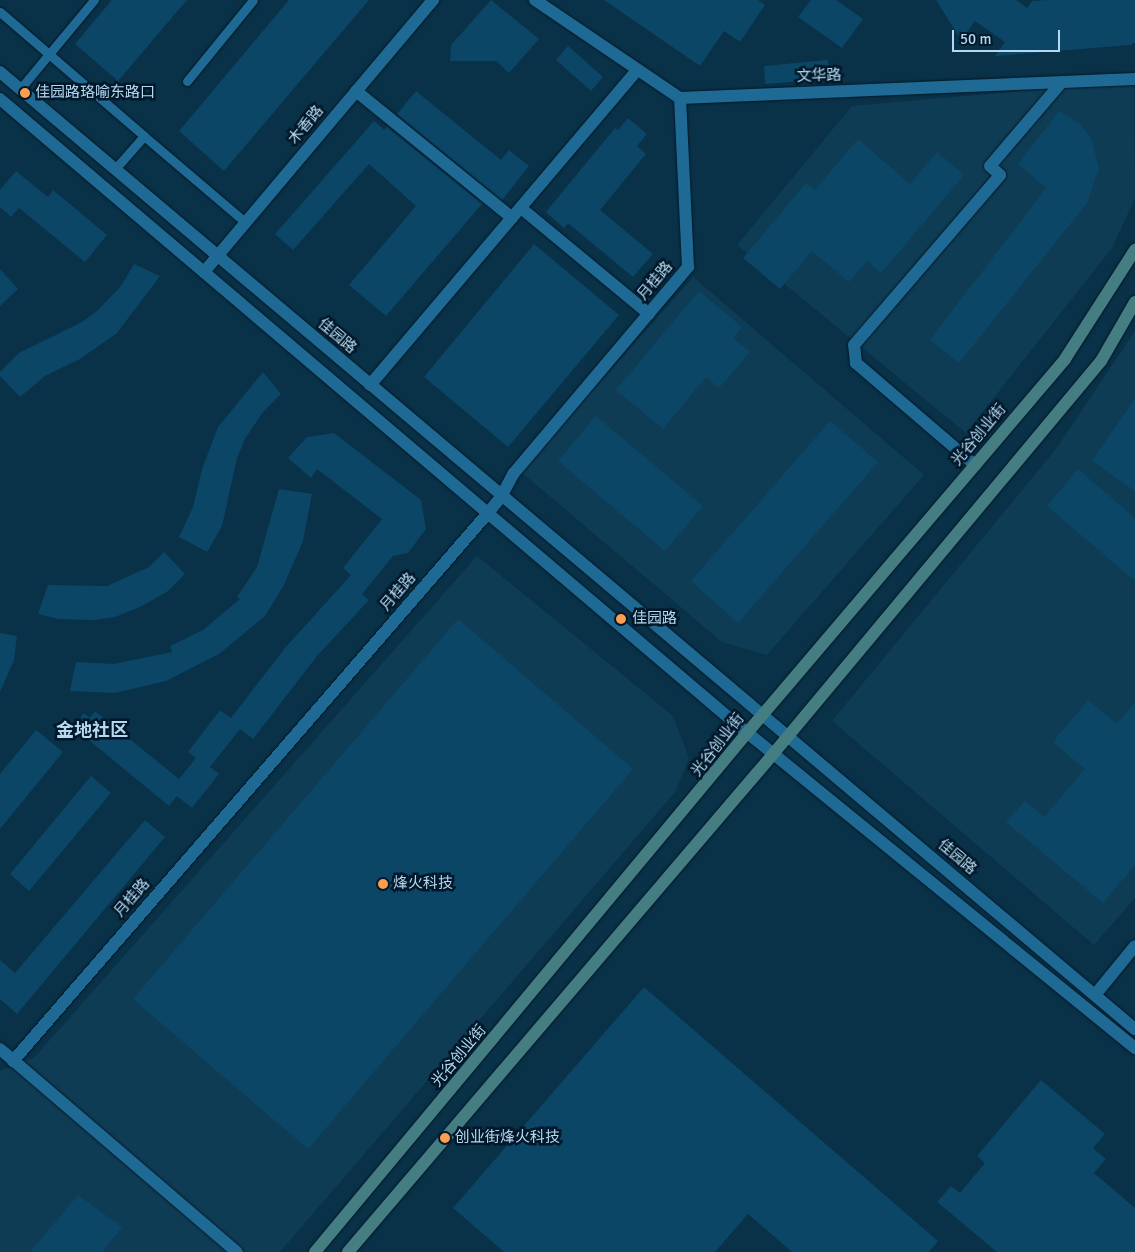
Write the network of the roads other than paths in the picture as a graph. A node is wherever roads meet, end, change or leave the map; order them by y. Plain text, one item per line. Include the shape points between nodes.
1 (94, 0) edge
2 (254, 0) edge
3 (433, 0) edge
4 (535, 0) edge
5 (0, 12) edge
6 (49, 54) junction
7 (637, 70) junction
8 (0, 72) edge
9 (1135, 79) edge
10 (188, 81) dead end
11 (1061, 82) junction
12 (20, 89) junction
13 (356, 91) junction
14 (680, 98) junction
15 (0, 99) edge
16 (144, 136) junction
17 (115, 169) junction
18 (521, 208) junction
19 (512, 218) junction
20 (246, 222) junction
21 (1135, 250) edge
22 (218, 256) junction
23 (204, 272) junction
24 (1135, 302) edge
25 (649, 314) junction
26 (370, 386) junction
27 (975, 465) junction
28 (501, 497) junction
29 (488, 513) junction
30 (763, 715) junction
31 (748, 733) junction
32 (787, 735) junction
33 (774, 753) junction
34 (1135, 946) edge
35 (1095, 995) junction
36 (1135, 1029) edge
37 (1135, 1048) edge
38 (0, 1049) edge
39 (13, 1061) junction
40 (237, 1252) edge
41 (315, 1252) edge
42 (348, 1252) edge

1 - 6 lane
2 - 10 lane
3 - 13 street, 木香路
4 - 7 street
5 - 6 lane
6 - 12 lane
6 - 16 lane
7 - 14 street
7 - 18 street
8 - 12 street, 佳园路
9 - 11 street, 文华路
11 - 14 street, 文华路
11 - 27 street via 990,166 1000,175 854,345 852,354 856,363
12 - 17 street, 佳园路
13 - 19 street
13 - 20 street, 木香路
14 - 25 street, 月桂路 via 688,267
15 - 23 street
16 - 17 lane
16 - 20 lane
17 - 22 street, 佳园路
18 - 19 street
18 - 25 street
19 - 26 street
20 - 22 street, 木香路
21 - 27 main road, 光谷创业街 via 1065,359
22 - 23 street, 木香路
22 - 26 street, 佳园路
23 - 29 street
24 - 32 main road via 1101,361
25 - 28 street, 月桂路 via 514,473
26 - 28 street, 佳园路
27 - 30 main road, 光谷创业街
28 - 29 street, 月桂路
28 - 30 street, 佳园路
29 - 31 street
29 - 39 street, 月桂路
30 - 31 main road, 光谷创业街
30 - 32 street, 佳园路
31 - 33 street
31 - 41 main road, 光谷创业街
32 - 33 main road
32 - 35 street, 佳园路
33 - 37 street
33 - 42 main road
34 - 35 street
35 - 36 street, 佳园路
38 - 39 street
39 - 40 street

